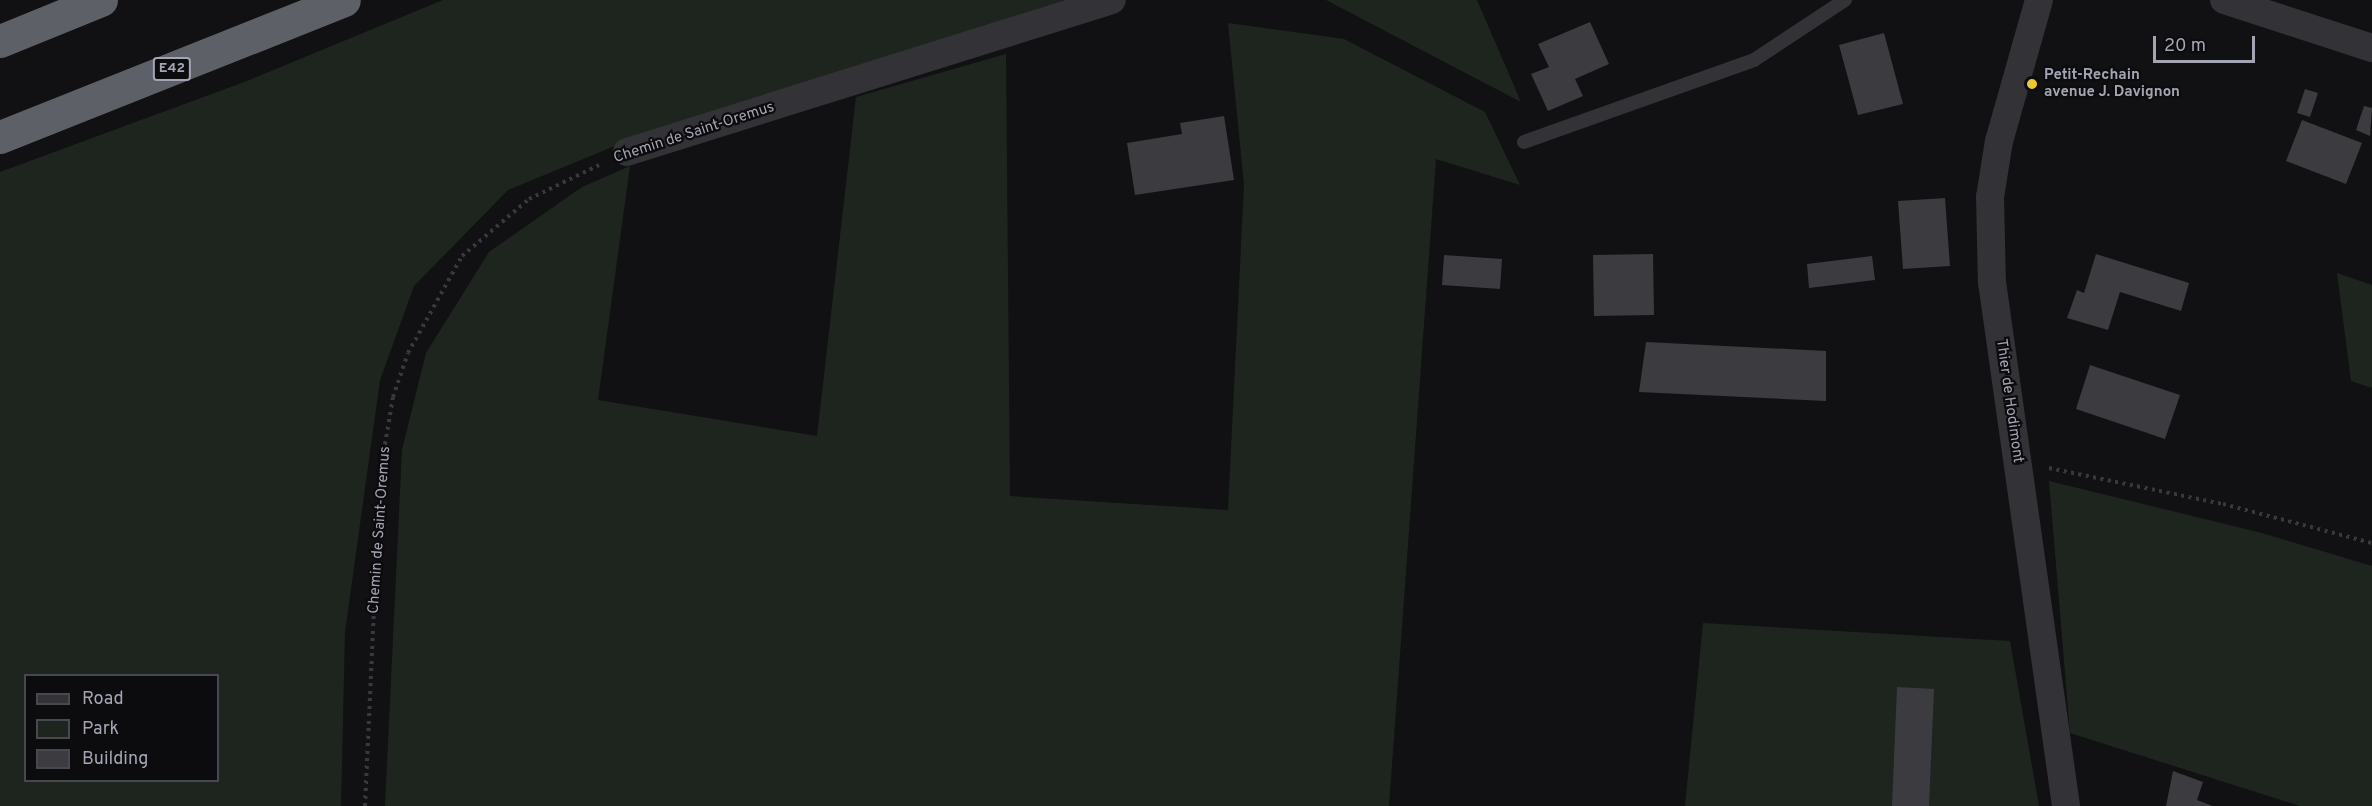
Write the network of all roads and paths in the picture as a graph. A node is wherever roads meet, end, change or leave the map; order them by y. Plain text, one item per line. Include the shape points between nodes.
1 (101, 0) edge
2 (344, 0) edge
3 (1112, 0) edge
4 (1845, 0) edge
5 (2039, 0) edge
6 (2224, 0) edge
7 (0, 40) edge
8 (2372, 48) edge
9 (0, 137) edge
10 (1524, 142) dead end
11 (627, 152) joint
12 (2017, 463) junction
13 (2372, 543) edge
14 (365, 806) edge
15 (2066, 806) edge

1 - 7 highway
2 - 9 highway, E42
3 - 11 street, Chemin de Saint-Oremus
4 - 10 lane via 1754,60
5 - 12 street, Thier de Hodimont via 2013,80 1990,196 1992,282
6 - 8 street
11 - 14 path, Chemin de Saint-Oremus via 529,199 462,256 408,353 393,397 380,474
12 - 13 path via 2223,504
12 - 15 street, Thier de Hodimont

